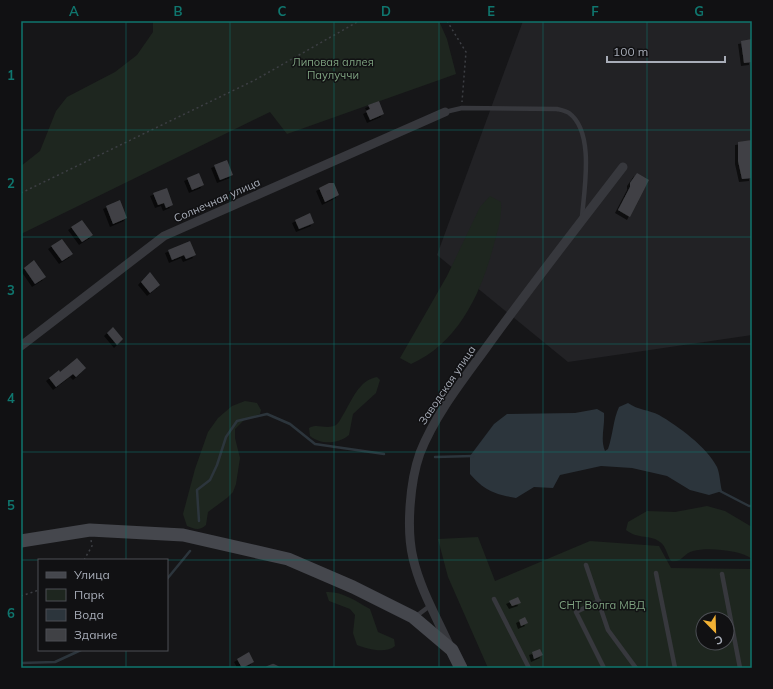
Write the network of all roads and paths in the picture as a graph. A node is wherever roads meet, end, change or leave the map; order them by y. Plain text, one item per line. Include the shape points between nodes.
1 (359, 21) edge
2 (447, 21) edge
3 (462, 108) junction
4 (445, 112) joint
5 (623, 167) dead end
6 (21, 194) edge
7 (582, 221) junction
8 (21, 346) edge
9 (90, 530) junction
10 (21, 541) edge
11 (85, 559) edge
12 (586, 566) dead end
13 (656, 573) dead end
14 (722, 574) dead end
15 (38, 590) edge
16 (21, 596) edge
17 (494, 599) dead end
18 (599, 601) junction
19 (431, 605) junction
20 (413, 617) junction
21 (452, 650) junction
22 (268, 668) edge
23 (277, 668) edge
24 (461, 668) edge
25 (529, 668) edge
26 (604, 668) edge
27 (636, 668) edge
28 (675, 668) edge
29 (740, 668) edge

1 - 6 path via 255,80
2 - 3 path via 466,52
3 - 4 lane
3 - 7 lane via 557,109 568,112 582,133 586,152
4 - 8 street, Солнечная улица via 164,236
5 - 7 street, Заводская улица
7 - 19 street, Заводская улица via 455,391 432,428 420,454 412,492 411,539 413,558
9 - 10 street
9 - 11 path via 92,546
9 - 20 street via 183,535 288,560 353,587
12 - 18 lane
13 - 28 lane
14 - 29 lane
15 - 16 path
17 - 25 lane
18 - 26 lane via 576,612
18 - 27 lane via 608,630
19 - 20 lane
19 - 21 street, Заводская улица
20 - 21 street
21 - 24 street
22 - 23 lane

